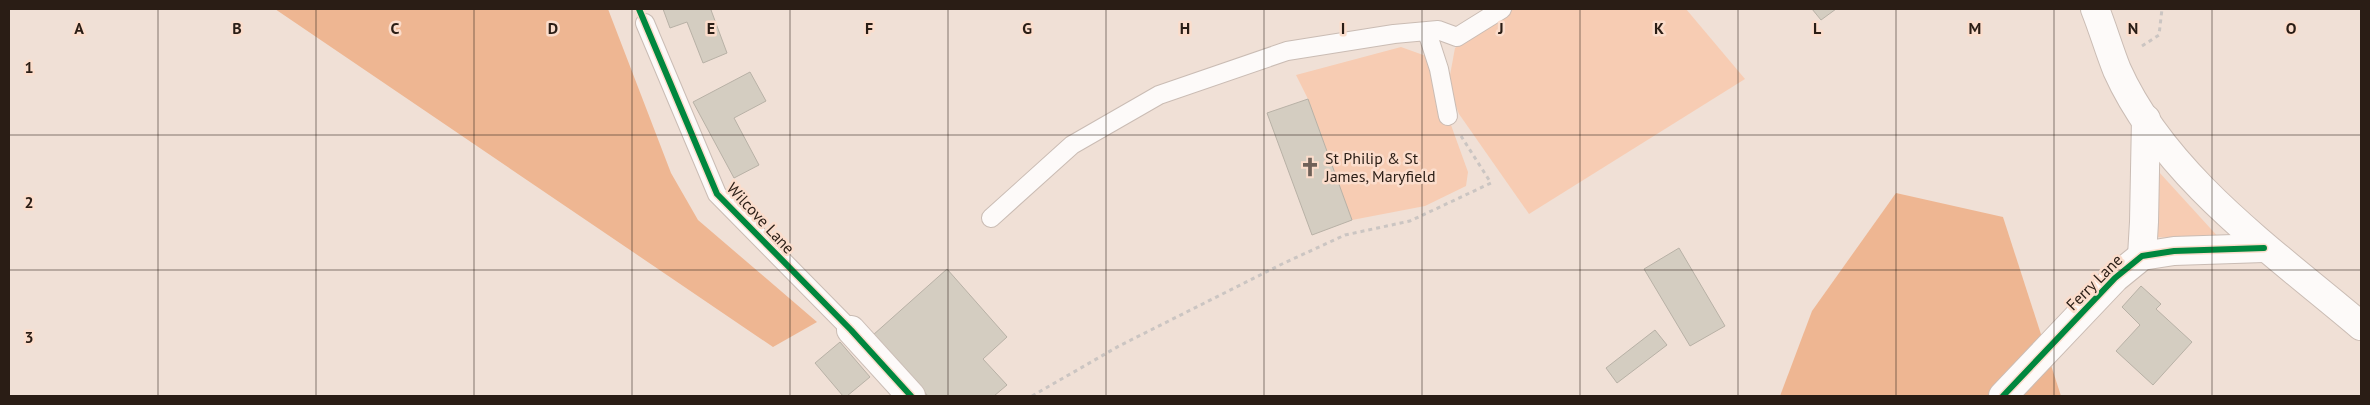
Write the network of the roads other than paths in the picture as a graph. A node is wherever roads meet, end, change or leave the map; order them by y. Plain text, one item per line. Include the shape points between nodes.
1 (1502, 9) edge
2 (2096, 9) edge
3 (645, 23) dead end
4 (1428, 32) junction
5 (1448, 116) road end
6 (2146, 119) junction
7 (991, 218) dead end
8 (2264, 248) junction
9 (2142, 256) junction
10 (2361, 326) edge
11 (851, 330) joint
12 (911, 396) edge
13 (2003, 396) edge

1 - 4 lane via 1457,37 1438,30
2 - 6 street via 2118,70
3 - 11 lane, Wilcove Lane via 717,194
4 - 5 lane
4 - 7 lane via 1394,34 1287,51 1159,95 1072,145
6 - 8 street via 2200,187
6 - 9 street, Ferry Lane
8 - 9 street, Ferry Lane via 2174,251
8 - 10 street
9 - 13 street, Ferry Lane via 2115,278
11 - 12 street, Wilcove Lane

